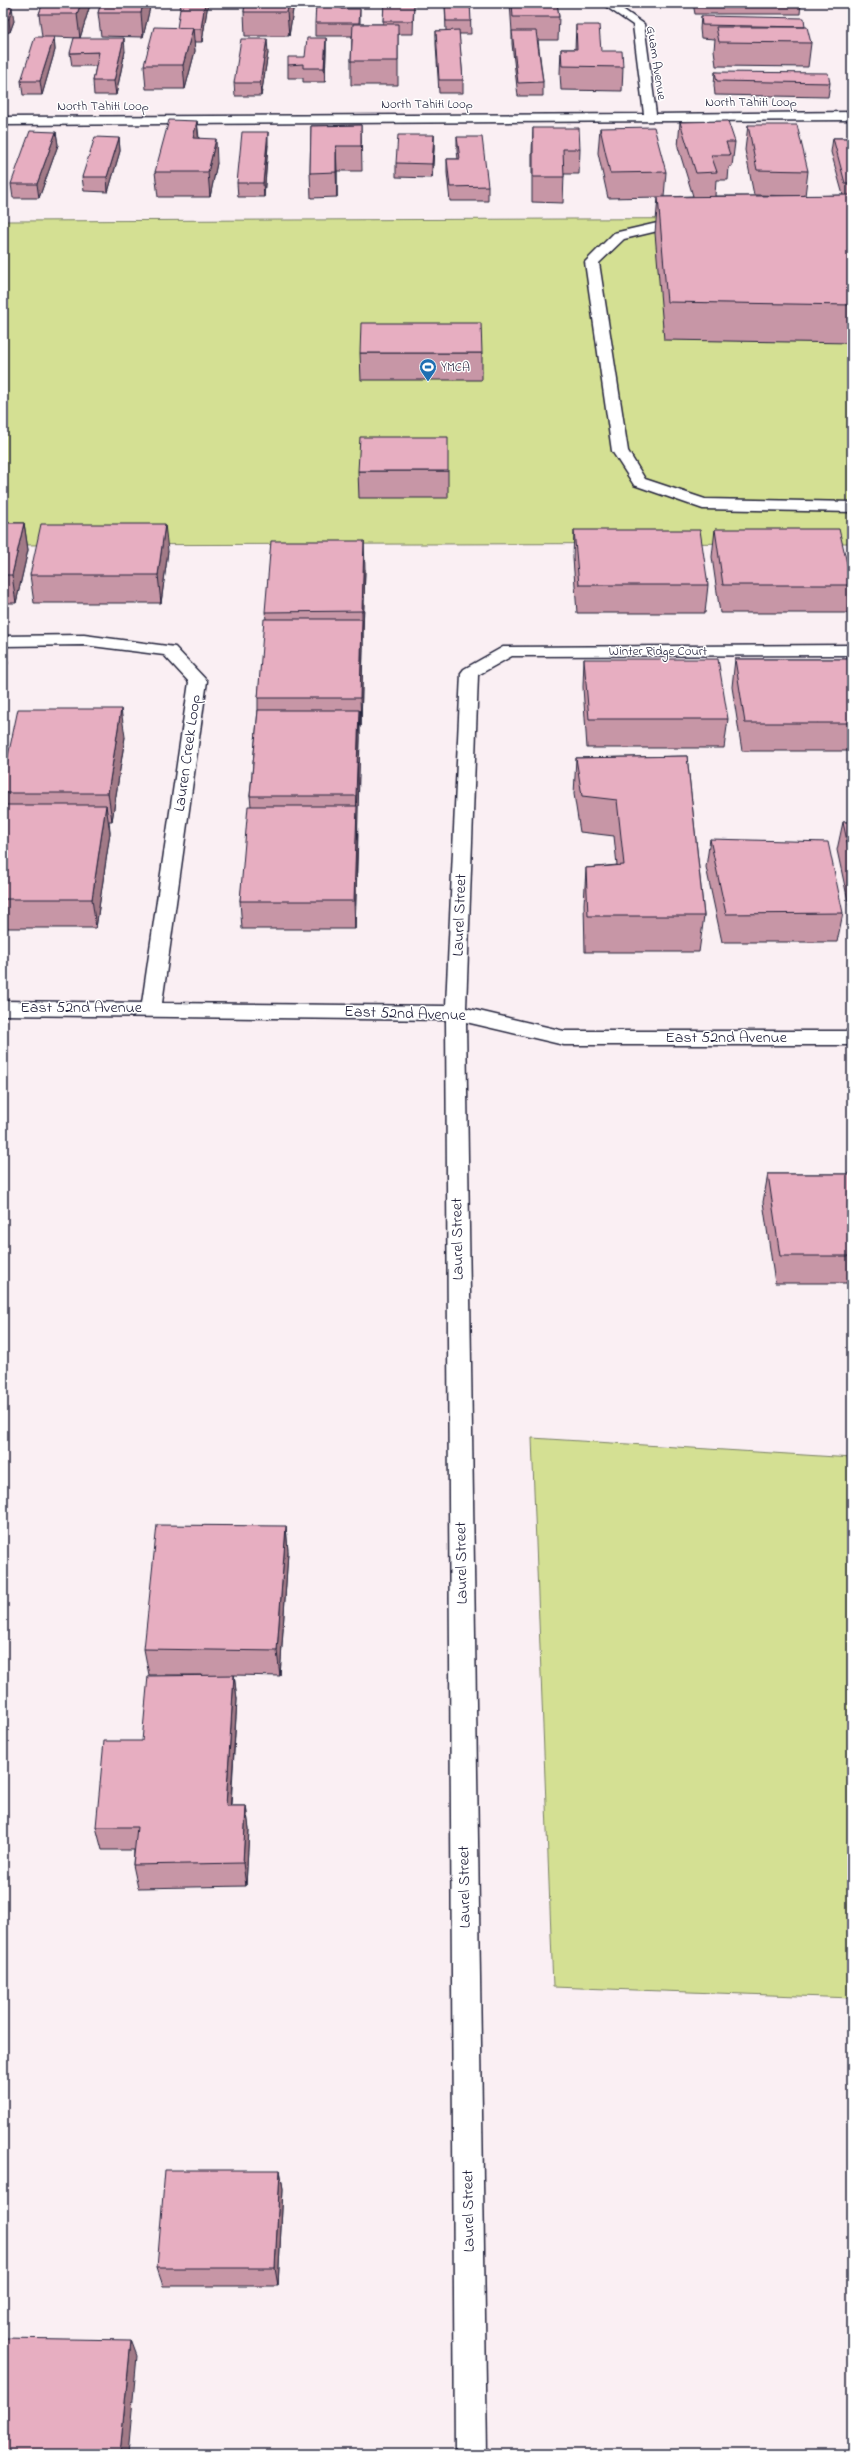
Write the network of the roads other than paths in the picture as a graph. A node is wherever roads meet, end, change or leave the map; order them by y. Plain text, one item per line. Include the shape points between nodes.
1 (607, 3) edge
2 (852, 116) edge
3 (651, 118) junction
4 (3, 121) edge
5 (697, 223) edge
6 (852, 507) edge
7 (3, 641) edge
8 (852, 650) edge
9 (470, 673) joint
10 (3, 1008) edge
11 (151, 1008) junction
12 (456, 1013) junction
13 (852, 1038) edge
14 (472, 2454) edge

1 - 3 street, Guam Avenue via 638,24
2 - 3 street, North Tahiti Loop
3 - 4 street, North Tahiti Loop
5 - 6 street via 666,225 619,236 592,262 620,452 639,482 703,504
7 - 11 street, Lauren Creek Loop via 84,640 169,651 198,681
8 - 9 street, Winter Ridge Court via 509,651
9 - 12 street, Laurel Street
10 - 11 street, East 52nd Avenue
11 - 12 street, East 52nd Avenue
12 - 13 street, East 52nd Avenue via 564,1038
12 - 14 street, Laurel Street

